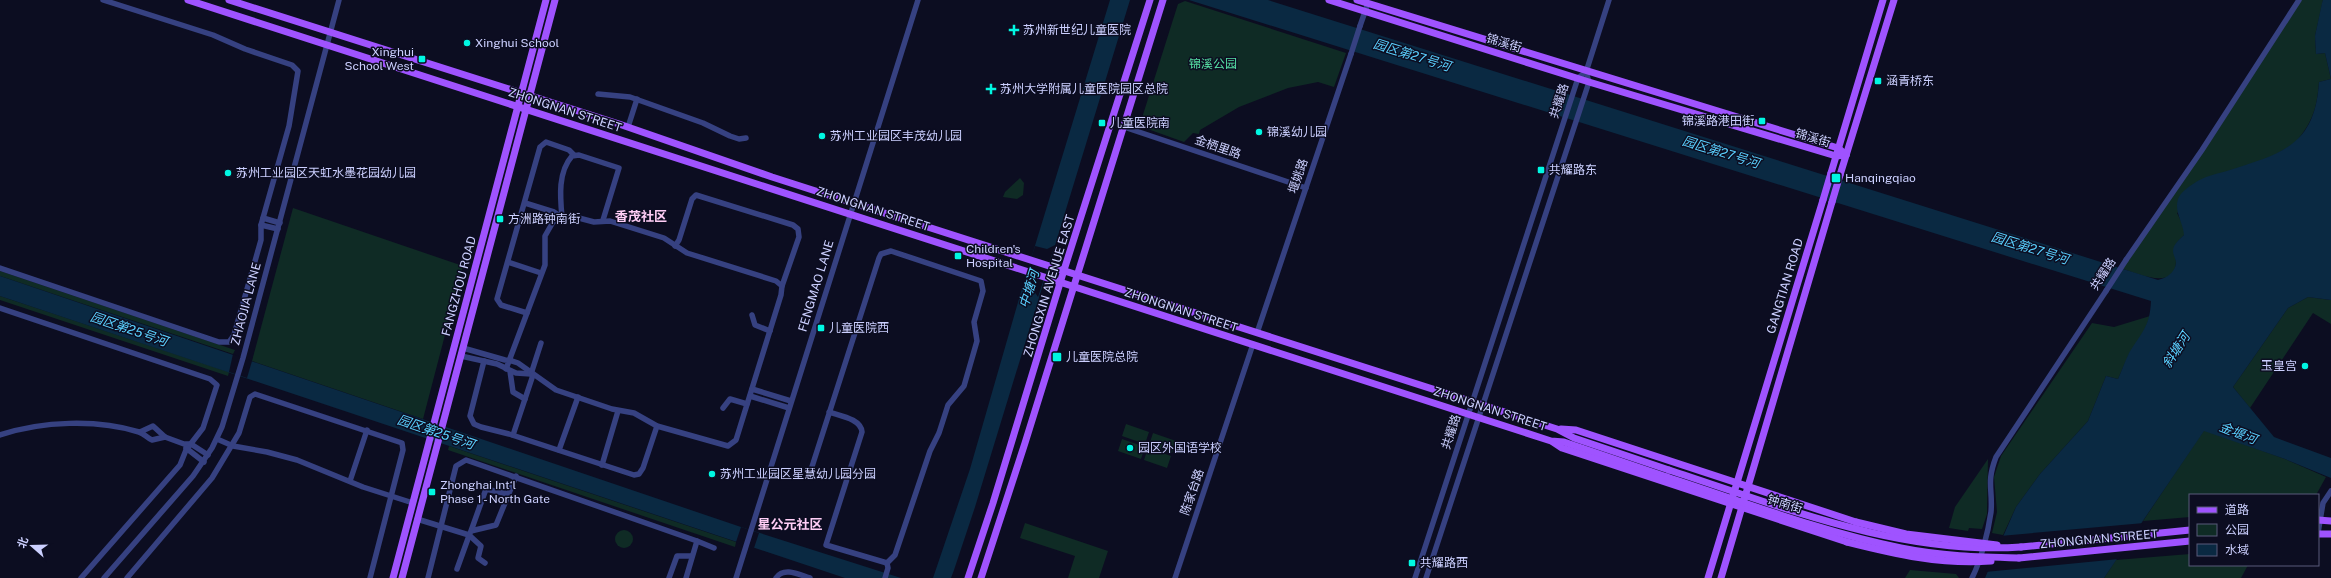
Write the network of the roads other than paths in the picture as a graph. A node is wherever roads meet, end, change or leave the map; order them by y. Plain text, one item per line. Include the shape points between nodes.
1 (103, 0) edge
2 (188, 0) edge
3 (229, 0) edge
4 (340, 0) edge
5 (546, 0) edge
6 (555, 0) edge
7 (918, 0) edge
8 (1150, 0) edge
9 (1163, 0) edge
10 (1329, 0) edge
11 (1357, 0) edge
12 (1609, 0) edge
13 (1883, 0) edge
14 (1894, 0) edge
15 (2299, 0) edge
16 (1368, 3) junction
17 (1365, 11) junction
18 (331, 33) junction
19 (328, 45) junction
20 (1586, 72) junction
21 (1578, 78) junction
22 (1589, 82) junction
23 (521, 94) junction
24 (598, 94) dead end
25 (530, 96) junction
26 (637, 99) junction
27 (518, 107) junction
28 (526, 109) junction
29 (1124, 126) junction
30 (628, 127) junction
31 (746, 138) dead end
32 (1838, 148) junction
33 (574, 155) junction
34 (1846, 155) junction
35 (1836, 156) junction
36 (1306, 188) junction
37 (854, 202) junction
38 (525, 203) junction
39 (850, 213) junction
40 (262, 218) junction
41 (560, 218) junction
42 (603, 220) junction
43 (280, 222) junction
44 (261, 225) junction
45 (278, 229) junction
46 (675, 246) junction
47 (508, 262) junction
48 (0, 268) edge
49 (1064, 270) junction
50 (541, 273) junction
51 (1078, 274) junction
52 (1060, 282) junction
53 (782, 286) junction
54 (1074, 287) junction
55 (0, 308) edge
56 (527, 313) junction
57 (752, 315) dead end
58 (770, 331) junction
59 (1257, 332) junction
60 (541, 343) dead end
61 (1253, 344) junction
62 (462, 352) junction
63 (509, 360) junction
64 (484, 361) junction
65 (508, 370) junction
66 (532, 374) junction
67 (752, 389) junction
68 (750, 396) junction
69 (578, 397) junction
70 (525, 399) junction
71 (791, 401) junction
72 (1472, 402) junction
73 (747, 404) junction
74 (1483, 405) junction
75 (723, 408) dead end
76 (789, 408) junction
77 (618, 411) junction
78 (829, 412) junction
79 (1469, 414) junction
80 (1479, 418) junction
81 (658, 426) junction
82 (1557, 429) junction
83 (367, 430) junction
84 (140, 432) junction
85 (0, 435) edge
86 (513, 435) junction
87 (165, 437) junction
88 (217, 439) junction
89 (1551, 441) junction
90 (187, 446) junction
91 (233, 446) junction
92 (559, 450) junction
93 (208, 455) junction
94 (204, 462) junction
95 (602, 465) junction
96 (1668, 473) junction
97 (516, 476) junction
98 (809, 476) dead end
99 (350, 481) junction
100 (1737, 483) junction
101 (1748, 487) junction
102 (2331, 491) edge
103 (508, 494) junction
104 (392, 496) junction
105 (413, 503) junction
106 (1730, 504) junction
107 (1742, 508) junction
108 (417, 519) junction
109 (2319, 520) edge
110 (2331, 521) edge
111 (441, 527) junction
112 (480, 529) junction
113 (2186, 531) edge
114 (470, 533) junction
115 (2319, 533) edge
116 (2331, 534) edge
117 (476, 541) junction
118 (697, 541) junction
119 (2189, 541) edge
120 (2021, 547) junction
121 (714, 548) dead end
122 (692, 556) junction
123 (2019, 558) junction
124 (485, 563) dead end
125 (887, 563) junction
126 (457, 569) dead end
127 (81, 578) edge
128 (104, 578) edge
129 (127, 578) edge
130 (370, 578) edge
131 (393, 578) edge
132 (402, 578) edge
133 (428, 578) edge
134 (669, 578) edge
135 (686, 578) edge
136 (736, 578) edge
137 (776, 578) edge
138 (810, 578) edge
139 (885, 578) edge
140 (968, 578) edge
141 (981, 578) edge
142 (1174, 578) edge
143 (1415, 578) edge
144 (1426, 578) edge
145 (1708, 578) edge
146 (1720, 578) edge
147 (1972, 578) edge

1 - 40 street via 169,19 295,67 298,76 289,126
2 - 19 main road, ZHONGNAN STREET
3 - 18 main road, ZHONGNAN STREET
4 - 18 street, ZHAOJIA LANE
5 - 23 main road, FANGZHOU ROAD
6 - 25 main road, FANGZHOU ROAD
7 - 37 street, FENGMAO LANE
8 - 49 main road, ZHONGXIN AVENUE EAST
9 - 29 main road, ZHONGXIN AVENUE EAST
10 - 17 main road, 锦溪街
11 - 16 main road, 锦溪街
12 - 20 street
13 - 32 main road, GANGTIAN ROAD
14 - 34 main road, GANGTIAN ROAD
15 - 147 street, 共耀路, bridge via 2202,150 1996,457 1989,481 1989,522
16 - 17 street, 堰姚路
16 - 20 main road, 锦溪街
17 - 21 main road, 锦溪街
17 - 36 street, 堰姚路, bridge
18 - 19 street, ZHAOJIA LANE
18 - 23 main road, ZHONGNAN STREET
19 - 27 main road, ZHONGNAN STREET
19 - 43 street, ZHAOJIA LANE
20 - 21 street, 共耀路
20 - 22 street
20 - 32 main road, 锦溪街
21 - 22 main road, 锦溪街
21 - 72 street, 共耀路
22 - 35 main road, 锦溪街
22 - 74 street, 共耀路
23 - 25 main road, ZHONGNAN STREET
23 - 27 main road, FANGZHOU ROAD
24 - 26 street
25 - 28 main road, FANGZHOU ROAD
25 - 30 main road, ZHONGNAN STREET
26 - 30 street
26 - 31 street via 730,136
27 - 28 main road, ZHONGNAN STREET
27 - 105 main road, FANGZHOU ROAD
28 - 39 main road, ZHONGNAN STREET
28 - 62 main road, FANGZHOU ROAD
29 - 36 street, 金栖里路
29 - 51 main road, ZHONGXIN AVENUE EAST
30 - 37 main road, ZHONGNAN STREET via 733,164
32 - 34 main road, 锦溪街
32 - 35 main road, GANGTIAN ROAD
33 - 38 street via 570,150 543,143
33 - 41 street via 565,165 562,174
33 - 42 street via 619,168
34 - 35 main road, 锦溪街
34 - 101 main road, GANGTIAN ROAD, bridge
35 - 100 main road, GANGTIAN ROAD, bridge
36 - 59 street, 堰姚路
37 - 39 street, FENGMAO LANE
37 - 49 main road, ZHONGNAN STREET
38 - 41 street via 554,212
38 - 47 street
39 - 52 main road, ZHONGNAN STREET
39 - 71 street, FENGMAO LANE
40 - 43 street
40 - 44 street
41 - 42 street via 575,217 594,222
41 - 50 street via 545,236 545,260
42 - 46 street via 659,237
43 - 45 street, ZHAOJIA LANE
44 - 45 street
44 - 48 street via 261,240 234,335 225,343
45 - 88 street, ZHAOJIA LANE via 227,414
46 - 53 street via 687,253 776,281
46 - 53 street via 692,199 696,195 793,225 798,229 799,237
47 - 50 street
47 - 56 street via 497,302
49 - 51 main road, ZHONGNAN STREET
49 - 52 main road, ZHONGXIN AVENUE EAST
50 - 56 street
51 - 54 main road, ZHONGXIN AVENUE EAST
51 - 59 main road, ZHONGNAN STREET
52 - 54 main road, ZHONGNAN STREET
52 - 140 main road, ZHONGXIN AVENUE EAST via 1009,454
53 - 58 street
54 - 61 main road, ZHONGNAN STREET
54 - 141 main road, ZHONGXIN AVENUE EAST
55 - 90 street via 213,380 216,390 204,428
56 - 63 street
57 - 58 street via 755,325
58 - 67 street
59 - 72 main road, ZHONGNAN STREET
60 - 66 street
61 - 79 main road, ZHONGNAN STREET
61 - 142 street, 陈家台路
62 - 63 street
62 - 64 street
62 - 108 main road, FANGZHOU ROAD
63 - 65 street
63 - 66 street
64 - 65 street
64 - 86 street via 471,411 472,420 481,427
65 - 66 street
65 - 70 street via 513,392
66 - 69 street via 556,390
66 - 70 street
67 - 68 street
67 - 71 street
68 - 73 street
68 - 76 street
69 - 77 street
69 - 92 street
70 - 86 street
71 - 76 street, FENGMAO LANE
72 - 74 main road, ZHONGNAN STREET
72 - 79 street, 共耀路
73 - 75 street via 730,400
73 - 81 street via 736,440 728,446
74 - 80 street, 共耀路
74 - 82 main road, ZHONGNAN STREET
76 - 136 street, FENGMAO LANE
77 - 81 street via 638,415
77 - 95 street
78 - 98 street
78 - 125 street via 857,422 862,427 862,432 826,545
78 - 125 street via 881,254 891,251 978,279 982,283 983,290 974,322 976,346 964,386 950,400 895,556
79 - 80 main road, ZHONGNAN STREET
79 - 143 street, 共耀路
80 - 89 main road, ZHONGNAN STREET
80 - 144 street, 共耀路
81 - 95 street via 639,474 630,474
82 - 96 main road, 钟南街 via 1574,438
82 - 100 main road via 1576,430
83 - 91 street via 255,394 250,397
83 - 99 street
83 - 104 street via 399,441 403,446
84 - 85 street via 88,422 30,426
84 - 87 street via 152,440
84 - 87 street via 153,426
86 - 92 street
87 - 90 street
88 - 91 street
88 - 93 street, ZHAOJIA LANE
89 - 96 main road, 钟南街 via 1564,442
89 - 106 main road via 1562,448
90 - 93 street
90 - 94 street
90 - 127 street via 180,465
91 - 99 street via 276,454
91 - 129 street via 199,496
92 - 95 street
93 - 94 street, ZHAOJIA LANE
94 - 128 street, ZHAOJIA LANE
96 - 120 main road, 钟南街, bridge via 1893,539 1968,548
96 - 123 main road, 钟南街, bridge via 1837,531 1902,548 1966,556
97 - 103 street
97 - 111 street via 468,460 460,462 456,466
97 - 118 street
99 - 104 street
100 - 101 main road
100 - 106 main road, GANGTIAN ROAD
101 - 107 main road, GANGTIAN ROAD
101 - 120 main road, bridge via 1856,522 1912,535
102 - 109 street via 2323,503
103 - 112 street via 496,525
103 - 114 street via 486,489
104 - 105 street
104 - 130 street
105 - 131 main road, FANGZHOU ROAD
106 - 107 main road
106 - 145 main road, GANGTIAN ROAD
107 - 123 main road, bridge via 1847,542 1900,555 1969,563
107 - 146 main road, GANGTIAN ROAD
108 - 111 street
108 - 132 main road, FANGZHOU ROAD
109 - 110 main road
111 - 114 street
111 - 133 street
112 - 114 street
112 - 117 street
113 - 120 main road, ZHONGNAN STREET
114 - 117 street
114 - 126 street
115 - 116 main road
117 - 124 street via 481,546 478,558
118 - 121 street
118 - 122 street
119 - 123 main road, ZHONGNAN STREET
122 - 134 street via 677,556
122 - 135 street
125 - 139 street
137 - 138 street via 788,572

